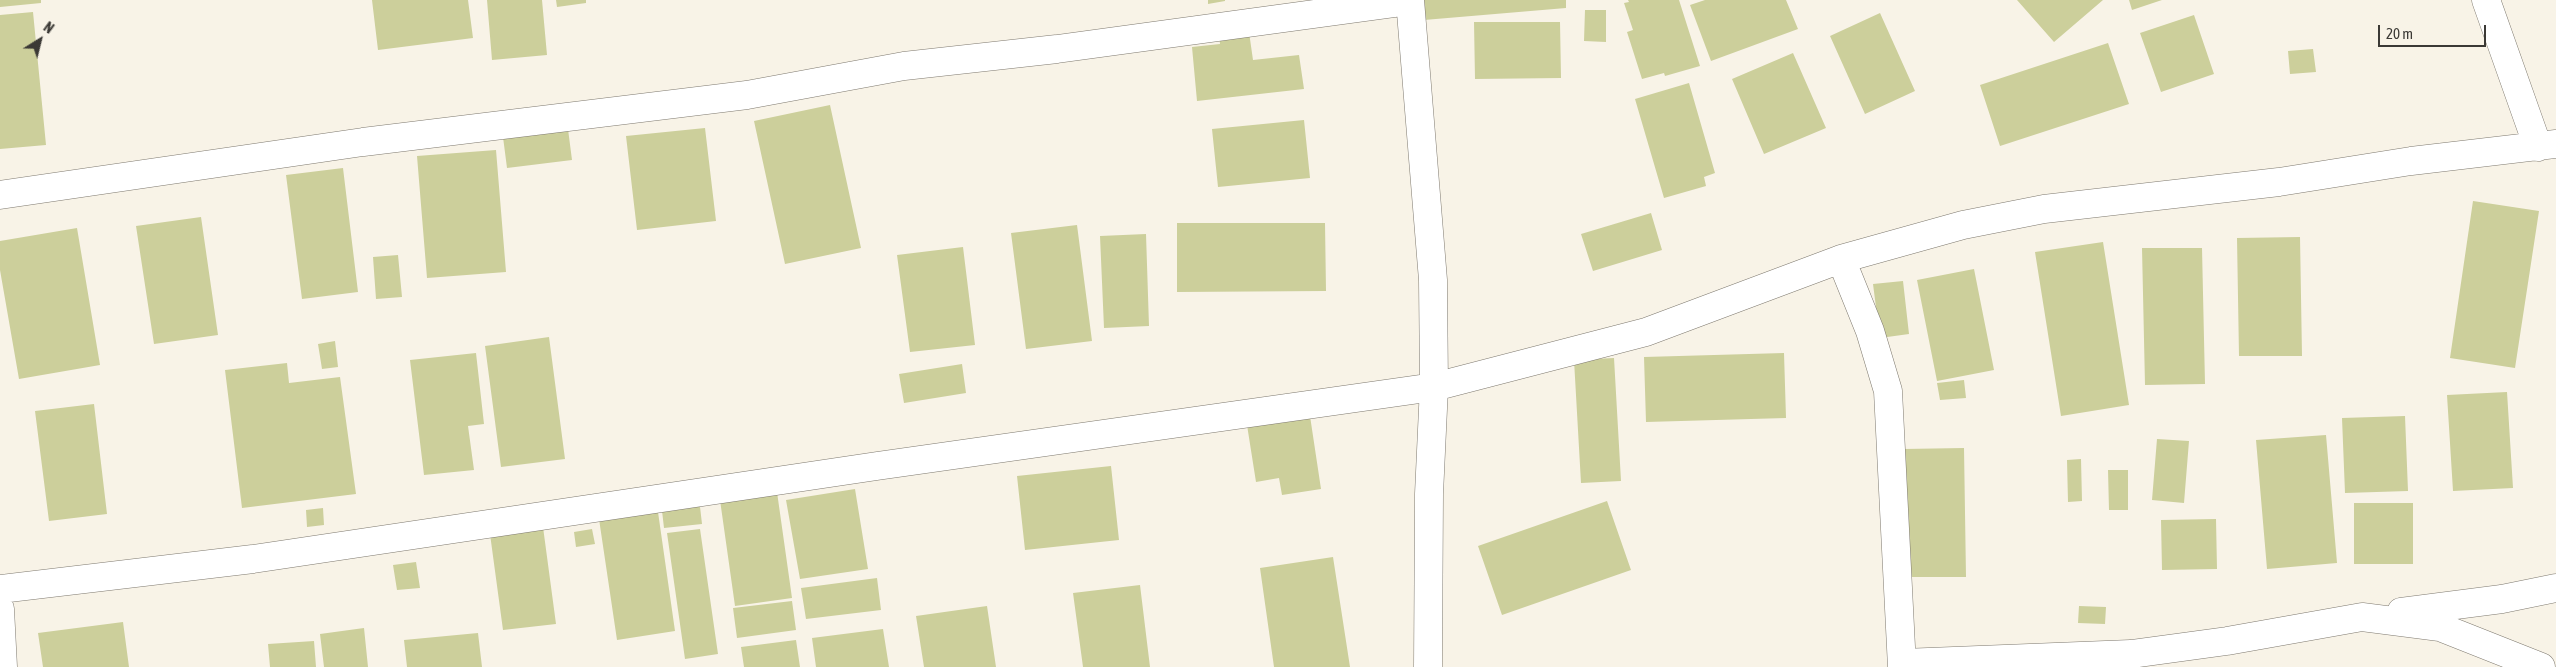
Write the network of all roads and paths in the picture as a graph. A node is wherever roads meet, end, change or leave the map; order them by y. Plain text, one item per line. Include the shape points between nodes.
1 (2486, 0) edge
2 (1410, 1) edge
3 (2547, 145) edge
4 (0, 195) edge
5 (1841, 259) junction
6 (1434, 387) junction
7 (2556, 588) edge
8 (0, 589) edge
9 (0, 609) edge
10 (2362, 617) junction
11 (2556, 651) edge
12 (1903, 665) edge
13 (3, 667) edge
14 (1428, 667) edge
15 (2541, 667) edge
16 (2551, 667) edge

1 - 3 street
2 - 4 street via 1058,49 904,66 747,95 363,142
2 - 6 street via 1433,280
3 - 5 street via 2411,161 2279,182 2044,209 1964,225
5 - 6 street via 1646,332
5 - 12 street via 1870,331 1888,391
6 - 8 street via 253,559
6 - 14 street
7 - 10 street via 2502,600
9 - 13 street
10 - 12 street via 2236,640 2131,654
10 - 15 street via 2440,627
11 - 16 street

